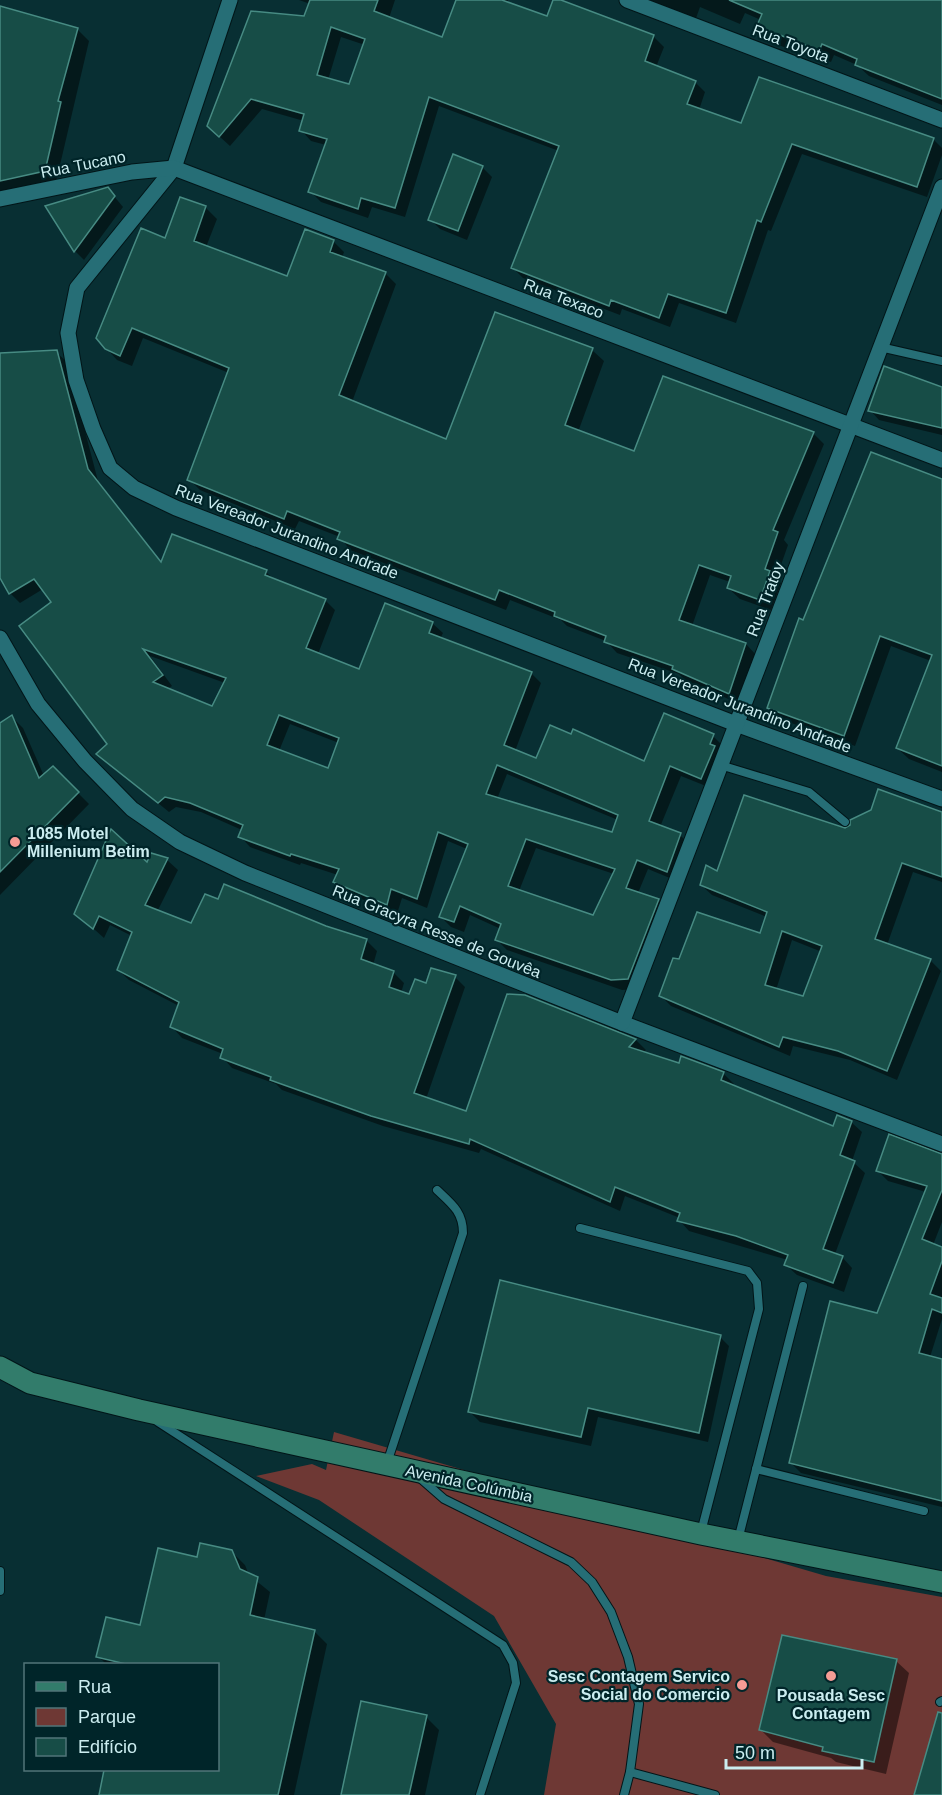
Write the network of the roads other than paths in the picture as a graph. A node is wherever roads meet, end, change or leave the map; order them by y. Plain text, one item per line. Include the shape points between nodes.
1 (627, 0) edge
2 (234, 1) edge
3 (942, 120) edge
4 (174, 168) junction
5 (942, 187) edge
6 (0, 199) edge
7 (880, 347) junction
8 (942, 361) edge
9 (849, 427) junction
10 (942, 460) edge
11 (0, 638) edge
12 (736, 724) junction
13 (720, 765) junction
14 (942, 799) edge
15 (845, 822) dead end
16 (622, 1023) junction
17 (942, 1144) edge
18 (437, 1190) dead end
19 (580, 1228) dead end
20 (803, 1286) dead end
21 (0, 1368) edge
22 (139, 1410) junction
23 (386, 1465) junction
24 (756, 1469) junction
25 (412, 1471) junction
26 (924, 1511) dead end
27 (701, 1534) junction
28 (738, 1541) junction
29 (0, 1571) edge
30 (942, 1582) edge
31 (0, 1591) edge
32 (630, 1772) junction
33 (480, 1795) edge
34 (624, 1795) edge
35 (715, 1795) edge

1 - 3 street, Rua Toyota
2 - 4 street, Rua Vereador Jurandino Andrade
4 - 6 street, Rua Tucano via 132,172
4 - 9 street, Rua Texaco
4 - 12 street, Rua Vereador Jurandino Andrade via 77,288 68,333 76,380 110,468 134,488 176,508
5 - 7 street, Rua Tratoy
7 - 8 lane
7 - 9 street, Rua Tratoy
9 - 10 street, Rua Texaco
9 - 12 street, Rua Tratoy
11 - 16 street, Rua Gracyra Resse de Gouvêa via 38,704 85,762 132,809 180,842 245,873
12 - 13 street, Rua Tratoy
12 - 14 street, Rua Vereador Jurandino Andrade
13 - 15 lane via 809,792
13 - 16 street, Rua Tratoy
16 - 17 street, Rua Gracyra Resse de Gouvêa
18 - 23 lane via 459,1210 464,1233
19 - 27 lane via 748,1271 757,1283 759,1309
20 - 24 lane
21 - 22 street, Avenida Colúmbia via 30,1383
22 - 23 street, Avenida Colúmbia
22 - 33 lane via 503,1645 513,1663 516,1683
23 - 25 street, Avenida Colúmbia
24 - 26 lane
24 - 28 lane
25 - 27 street, Avenida Colúmbia
25 - 32 lane via 444,1499 571,1562 592,1582 611,1612 628,1657 639,1704
27 - 28 street, Avenida Colúmbia
28 - 30 street, Avenida Colúmbia
29 - 31 lane
32 - 34 lane
32 - 35 lane

